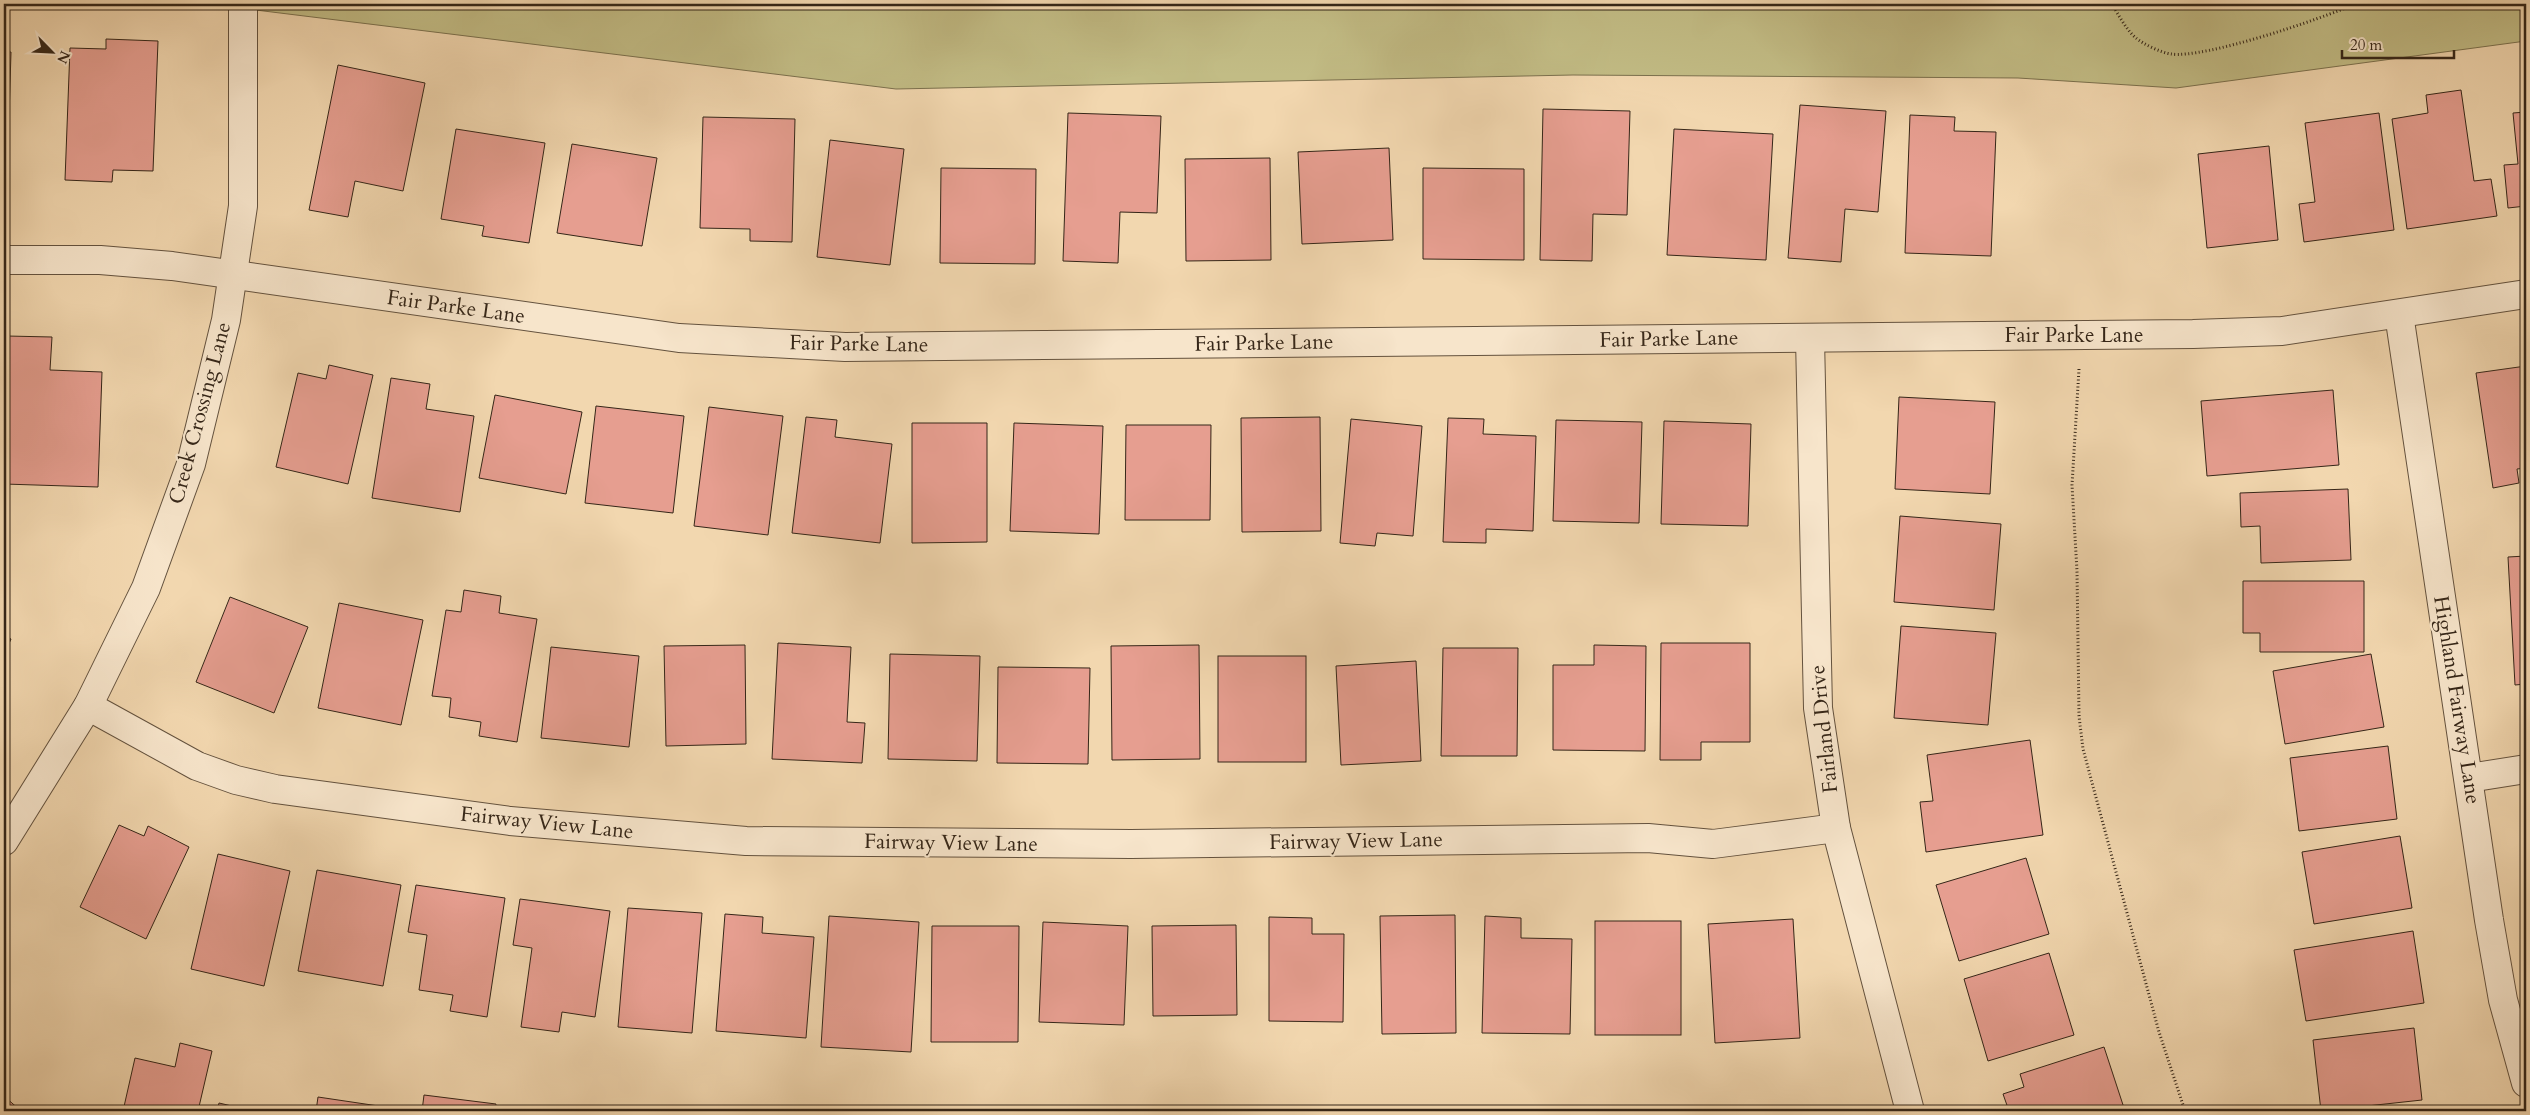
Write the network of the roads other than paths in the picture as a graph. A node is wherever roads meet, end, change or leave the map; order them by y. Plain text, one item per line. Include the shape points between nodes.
1 (243, 4) edge
2 (4, 260) edge
3 (233, 275) junction
4 (2526, 294) edge
5 (2399, 314) junction
6 (1810, 338) junction
7 (88, 706) junction
8 (2526, 769) edge
9 (2470, 778) junction
10 (1836, 828) junction
11 (4, 841) edge
12 (2526, 1083) edge
13 (1910, 1111) edge

1 - 3 street, Creek Crossing Lane via 243,206
2 - 3 street, Fair Parke Lane via 100,260
3 - 6 street, Fair Parke Lane via 679,338 835,346
3 - 7 street, Creek Crossing Lane via 226,320 190,464 146,588
4 - 5 street, Fair Parke Lane
5 - 6 street, Fair Parke Lane via 2282,331
5 - 9 street, Highland Fairway Lane
6 - 10 street, Fairland Drive via 1818,708
7 - 10 street, Fairway View Lane via 197,766 275,789 510,821 746,841 1131,844 1648,838 1713,844
7 - 11 street, Creek Crossing Lane
8 - 9 street
9 - 12 street, Highland Fairway Lane via 2503,1000
10 - 13 street, Fairland Drive

